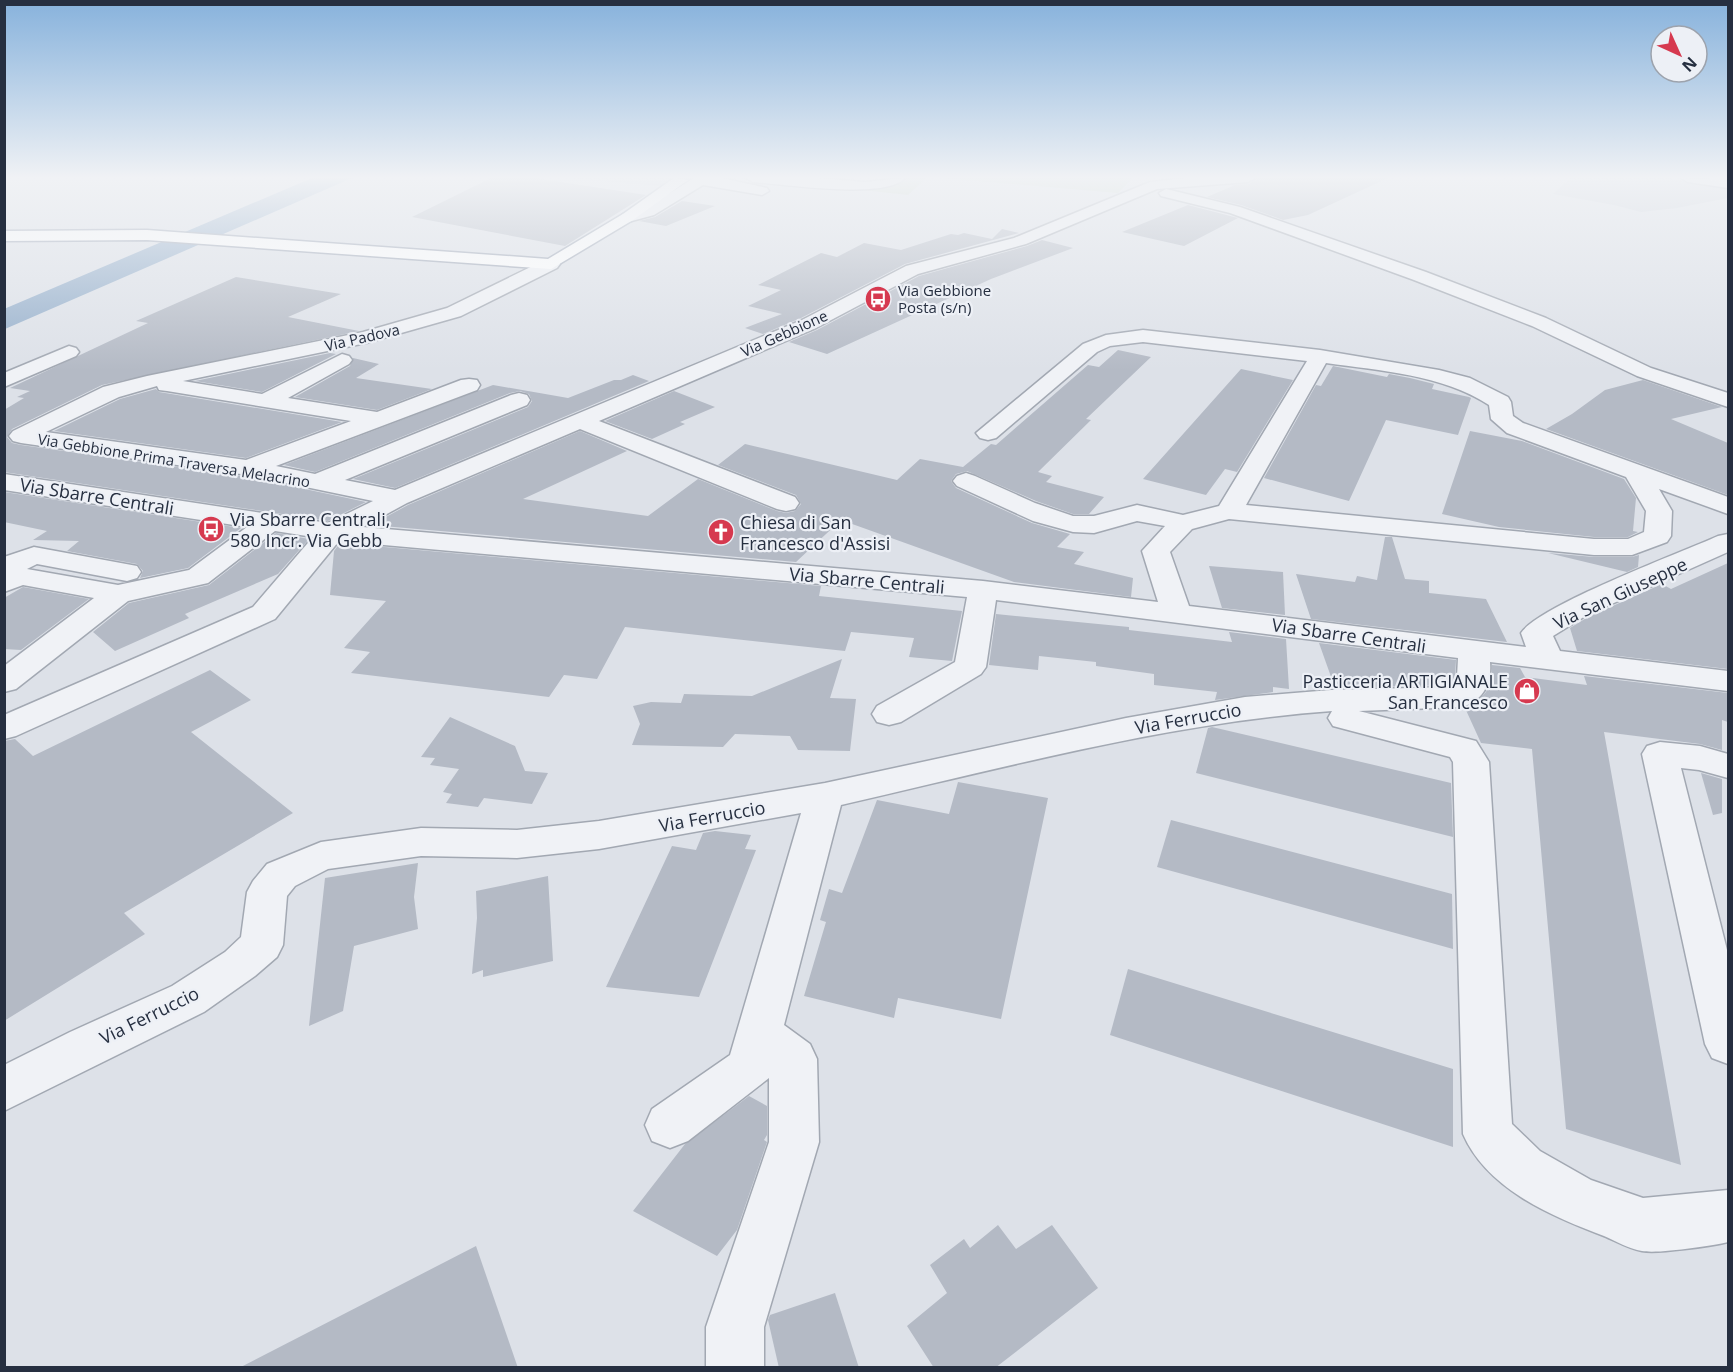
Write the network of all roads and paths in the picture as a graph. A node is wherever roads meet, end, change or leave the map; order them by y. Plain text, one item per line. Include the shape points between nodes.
1 (254, 242) edge
2 (587, 242) edge
3 (1016, 242) edge
4 (1325, 242) edge
5 (551, 264) junction
6 (69, 352) dead end
7 (1320, 356) junction
8 (342, 360) dead end
9 (4, 381) edge
10 (147, 382) junction
11 (469, 385) dead end
12 (519, 400) dead end
13 (1728, 400) edge
14 (265, 401) junction
15 (375, 419) junction
16 (579, 421) junction
17 (988, 433) dead end
18 (21, 436) joint
19 (248, 468) junction
20 (1635, 471) junction
21 (966, 481) dead end
22 (4, 482) edge
23 (316, 482) junction
24 (398, 498) junction
25 (786, 503) dead end
26 (1728, 506) edge
27 (1229, 511) junction
28 (268, 523) junction
29 (1183, 523) junction
30 (332, 532) junction
31 (1728, 542) edge
32 (4, 568) edge
33 (176, 581) junction
34 (4, 583) edge
35 (983, 590) junction
36 (118, 594) junction
37 (1176, 612) junction
38 (1473, 652) junction
39 (1547, 658) junction
40 (1728, 681) edge
41 (4, 682) edge
42 (890, 714) dead end
43 (1345, 718) dead end
44 (4, 728) edge
45 (1728, 766) edge
46 (825, 796) junction
47 (759, 1032) junction
48 (1728, 1044) edge
49 (4, 1089) edge
50 (670, 1125) dead end
51 (1728, 1216) edge
52 (735, 1368) edge

1 - 5 main road
2 - 5 main road, Via Padova
3 - 16 street, Via Gebbione via 912,270 809,324
4 - 13 street via 1539,322 1644,372
5 - 10 street, Via Padova via 454,312 408,326
6 - 9 street
7 - 17 street via 1143,336 1106,341 1090,348
7 - 20 street via 1471,386 1500,402 1502,419 1515,428
7 - 27 street
8 - 14 street
10 - 14 street
10 - 18 street, Via Padova via 111,392
11 - 15 street
12 - 23 street
14 - 15 street
15 - 19 street
16 - 24 street, Via Gebbione
16 - 25 street
18 - 19 street, Via Gebbione Prima Traversa Melacrino
19 - 23 street, Via Gebbione Prima Traversa Melacrino
20 - 26 street
20 - 27 street via 1659,511 1657,536 1632,547 1582,546
21 - 29 street via 1073,523 1096,524 1139,513
22 - 28 street, Via Sbarre Centrali
23 - 24 street, Via Gebbione Prima Traversa Melacrino
24 - 30 street, Via Gebbione
27 - 29 street
28 - 30 street, Via Sbarre Centrali
28 - 33 street via 198,577
29 - 37 street via 1156,551
30 - 35 street, Via Sbarre Centrali
30 - 44 street via 264,613
31 - 39 street, Via San Giuseppe via 1576,609 1536,633
32 - 33 street via 34,555
33 - 36 street
34 - 36 street via 20,576
35 - 37 street, Via Sbarre Centrali
35 - 42 street via 970,667
36 - 41 street
37 - 38 street, Via Sbarre Centrali
38 - 39 street, Via Sbarre Centrali
38 - 46 street, Via Ferruccio via 1476,673 1469,691 1461,697 1245,708 1126,729
39 - 40 street, Via Sbarre Centrali
43 - 51 street via 1463,749 1471,762 1488,1134 1522,1168 1576,1200 1643,1225
45 - 48 street via 1700,758 1660,754
46 - 47 street
46 - 49 street, Via Ferruccio via 599,835 517,844 421,842 321,856 281,875 267,892 262,945 240,964 188,999
47 - 50 street via 751,1067
47 - 52 street via 793,1059 794,1142 735,1327

